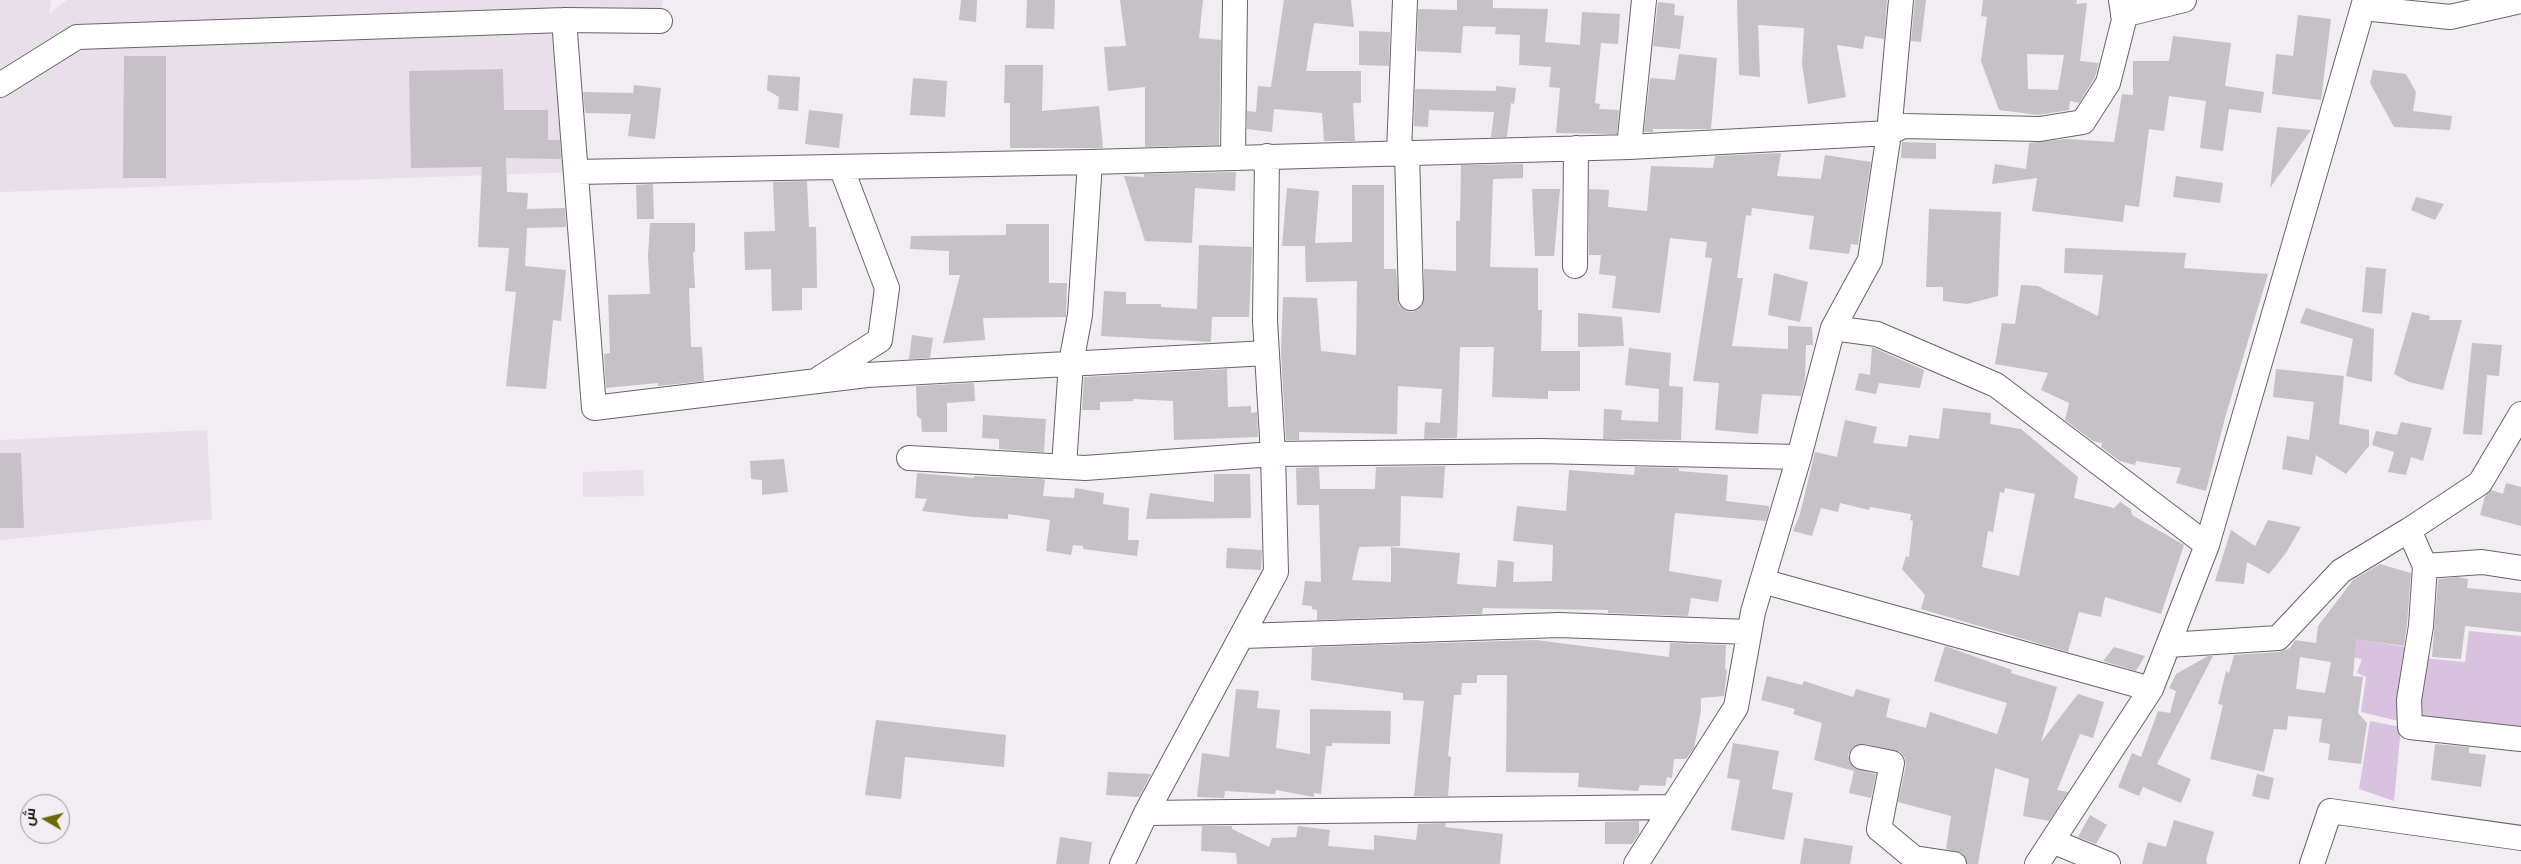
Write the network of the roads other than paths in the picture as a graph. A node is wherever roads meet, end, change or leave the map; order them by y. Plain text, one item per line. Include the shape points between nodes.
1 (1235, 0) edge
2 (1405, 0) edge
3 (1644, 0) edge
4 (1902, 0) edge
5 (2184, 0) edge
6 (2521, 1) edge
7 (2364, 4) edge
8 (2122, 7) edge
9 (564, 20) junction
10 (660, 20) dead end
11 (0, 85) edge
12 (1889, 133) junction
13 (1629, 147) junction
14 (1576, 148) junction
15 (1403, 153) junction
16 (1266, 156) junction
17 (1233, 157) junction
18 (1090, 162) junction
19 (841, 167) junction
20 (576, 172) junction
21 (1575, 266) dead end
22 (1411, 298) dead end
23 (1833, 328) junction
24 (1266, 353) junction
25 (1070, 363) junction
26 (814, 381) junction
27 (2521, 414) edge
28 (1273, 454) junction
29 (1799, 457) junction
30 (910, 458) dead end
31 (1064, 466) junction
32 (2409, 530) junction
33 (2207, 545) junction
34 (2425, 566) junction
35 (2521, 568) edge
36 (1762, 581) junction
37 (1749, 632) junction
38 (1244, 636) junction
39 (2168, 644) junction
40 (2151, 689) junction
41 (2521, 739) edge
42 (1862, 758) dead end
43 (1672, 807) junction
44 (1146, 813) junction
45 (2521, 838) edge
46 (2052, 841) junction
47 (1122, 864) edge
48 (1636, 864) edge
49 (1954, 864) edge
50 (2037, 864) edge
51 (2108, 864) edge
52 (2312, 864) edge

1 - 17 street
2 - 15 street
3 - 13 street
4 - 12 street
5 - 8 street
6 - 7 street via 2450,17
7 - 33 street
8 - 12 street via 2124,20 2108,83 2083,122 2040,129 1903,126
9 - 10 street
9 - 11 street via 77,38
9 - 20 street
12 - 13 street
12 - 23 street via 1870,260
13 - 14 street
14 - 15 street
14 - 21 street
15 - 16 street
15 - 22 street
16 - 17 street
16 - 24 street
17 - 18 street
18 - 19 street
18 - 25 street via 1080,315
19 - 20 street
19 - 26 street via 887,288 880,340
20 - 26 street via 594,408
23 - 29 street
23 - 33 street via 1878,334 1996,385
24 - 25 street
24 - 28 street
25 - 26 street
25 - 31 street
27 - 32 street via 2480,483
28 - 29 street via 1540,451
28 - 31 street via 1084,468
28 - 38 street via 1276,572
29 - 36 street
30 - 31 street
32 - 34 street
32 - 39 street via 2341,571 2278,638
33 - 39 street
34 - 35 street via 2482,562
34 - 41 street via 2421,626 2408,700 2410,728
36 - 37 street
36 - 40 street
37 - 38 street via 1559,625
37 - 43 street via 1736,707
38 - 44 street
39 - 40 street
40 - 46 street
42 - 49 street via 1892,763 1878,829 1914,858
43 - 44 street
43 - 48 street
44 - 47 street
45 - 52 street via 2330,811
46 - 50 street
46 - 51 street

